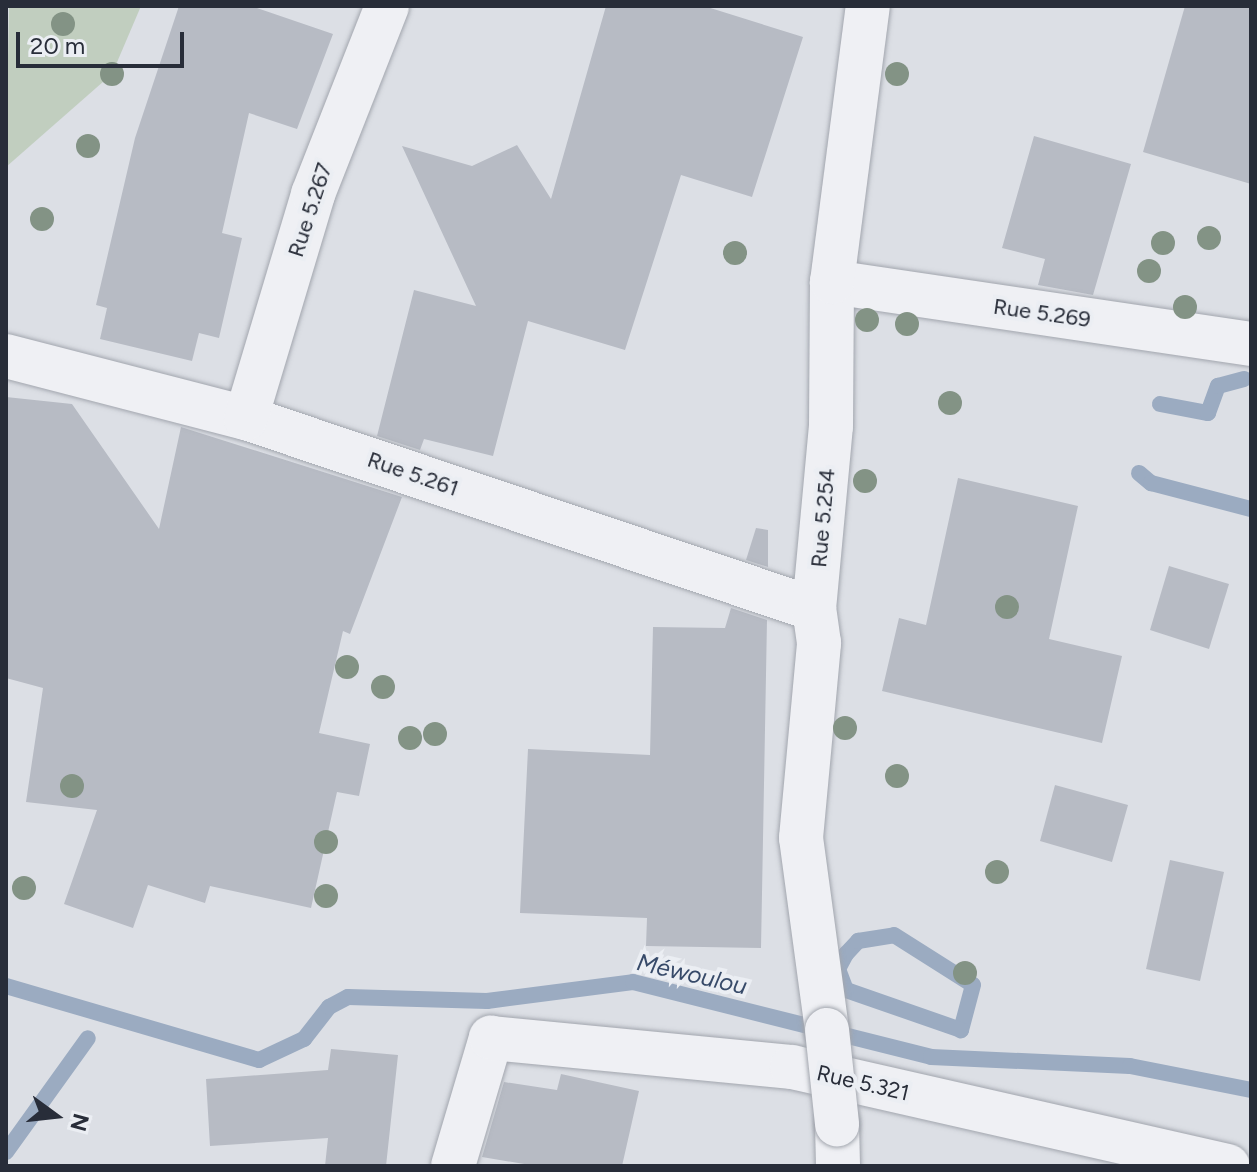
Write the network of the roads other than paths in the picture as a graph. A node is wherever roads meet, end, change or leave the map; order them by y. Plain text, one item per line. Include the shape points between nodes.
1 (387, 6) edge
2 (868, 6) edge
3 (832, 282) junction
4 (1251, 344) edge
5 (6, 356) edge
6 (246, 418) junction
7 (814, 609) junction
8 (838, 1145) edge
9 (453, 1166) edge
10 (1228, 1166) edge

1 - 6 street, Rue 5.267 via 313,194
2 - 3 street, Rue 5.254
3 - 4 street, Rue 5.269
3 - 7 street, Rue 5.254 via 831,426
5 - 6 street, Rue 5.261
6 - 7 street, Rue 5.261
7 - 8 street, Rue 5.254, bridge via 819,643 801,838
9 - 10 street, Rue 5.321 via 491,1038 792,1067

